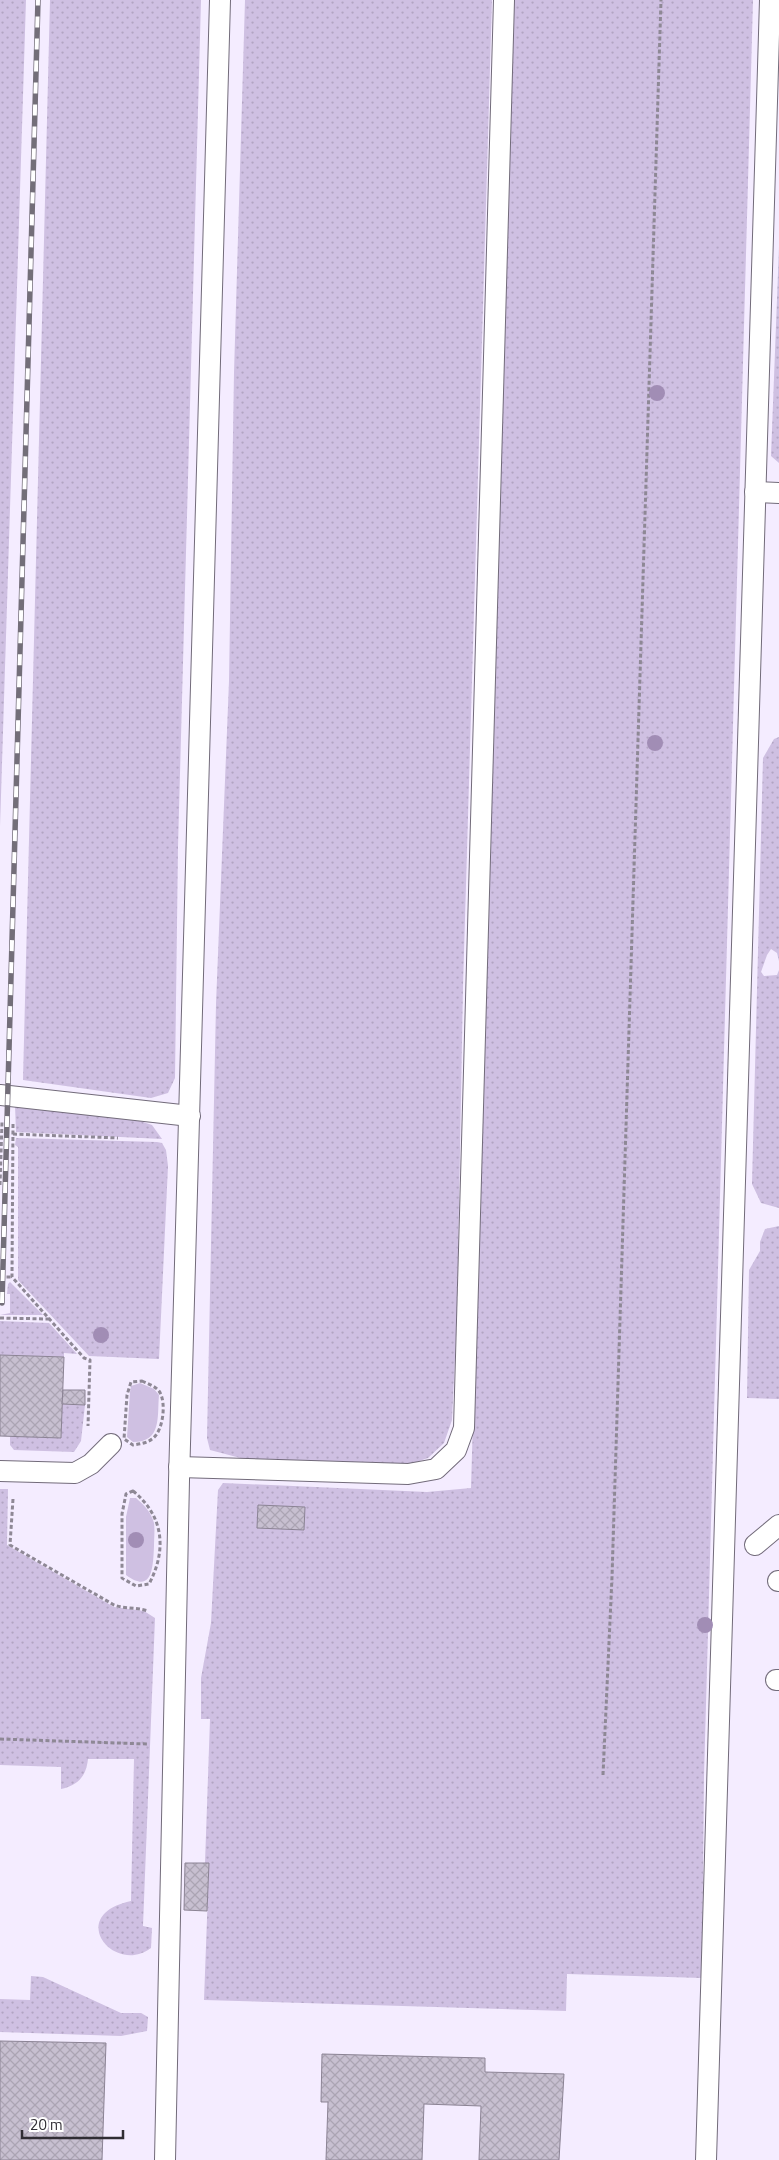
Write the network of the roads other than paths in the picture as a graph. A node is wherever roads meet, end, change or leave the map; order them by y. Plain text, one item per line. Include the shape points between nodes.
1 (220, 0) edge
2 (504, 0) edge
3 (770, 0) edge
4 (755, 492) junction
5 (779, 493) edge
6 (6, 1095) edge
7 (190, 1116) junction
8 (111, 1444) dead end
9 (179, 1467) junction
10 (0, 1471) edge
11 (779, 1524) edge
12 (755, 1545) dead end
13 (165, 2160) edge
14 (706, 2160) edge

1 - 7 lane
2 - 9 lane via 464,1428 456,1450 436,1469 408,1474
3 - 4 lane
4 - 5 lane
4 - 14 lane
6 - 7 lane
7 - 9 lane
8 - 10 lane via 91,1464 75,1473
9 - 13 lane
11 - 12 lane

